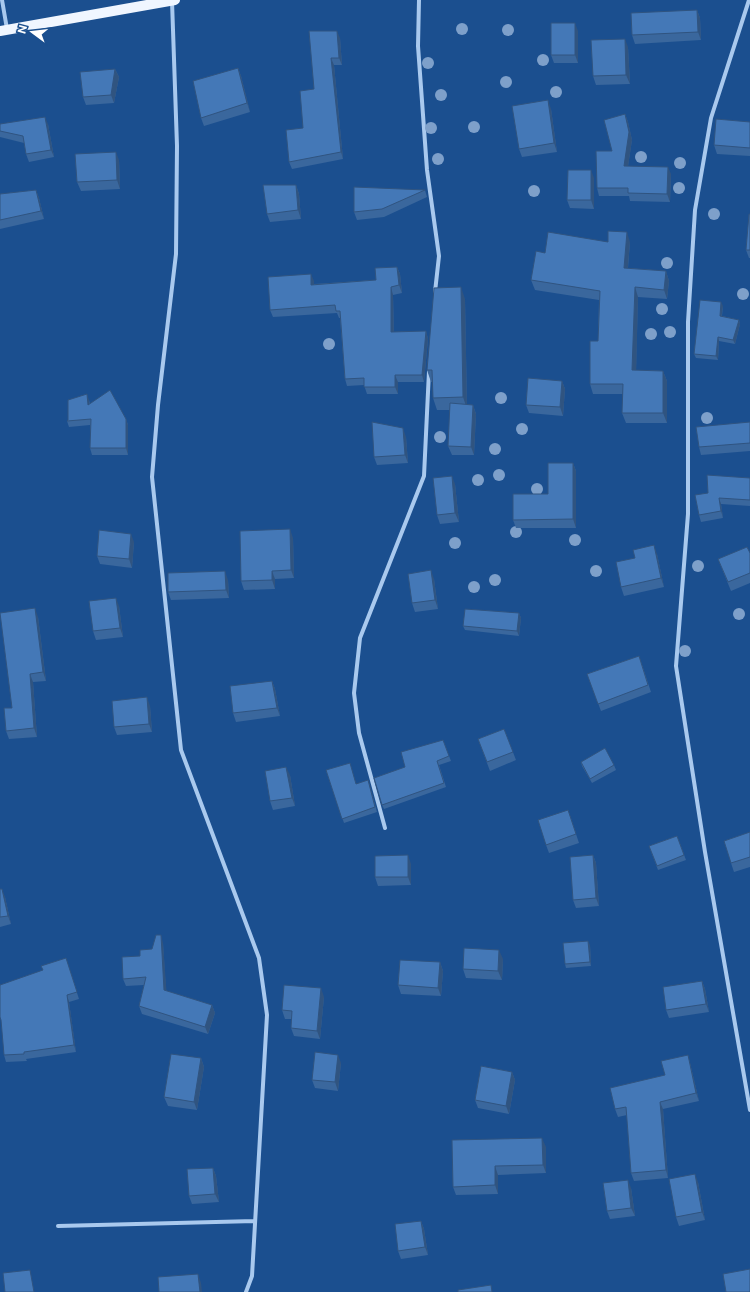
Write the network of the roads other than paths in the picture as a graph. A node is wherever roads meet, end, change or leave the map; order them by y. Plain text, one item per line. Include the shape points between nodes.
1 (2, 0) edge
2 (173, 0) edge
3 (419, 0) edge
4 (749, 0) edge
5 (4, 30) edge
6 (435, 294) edge
7 (430, 362) edge
8 (385, 828) dead end
9 (750, 1110) edge
10 (255, 1221) junction
11 (58, 1226) dead end
12 (246, 1292) edge

1 - 5 street
2 - 5 main road
2 - 10 street via 177,146 176,254 152,477 181,750 258,958 267,1015
3 - 6 street via 418,46 427,170 439,256
4 - 9 street via 711,118 695,210 688,322 688,514 676,666
7 - 8 street via 424,476 360,638 354,693 359,733
10 - 11 street
10 - 12 street via 252,1276

